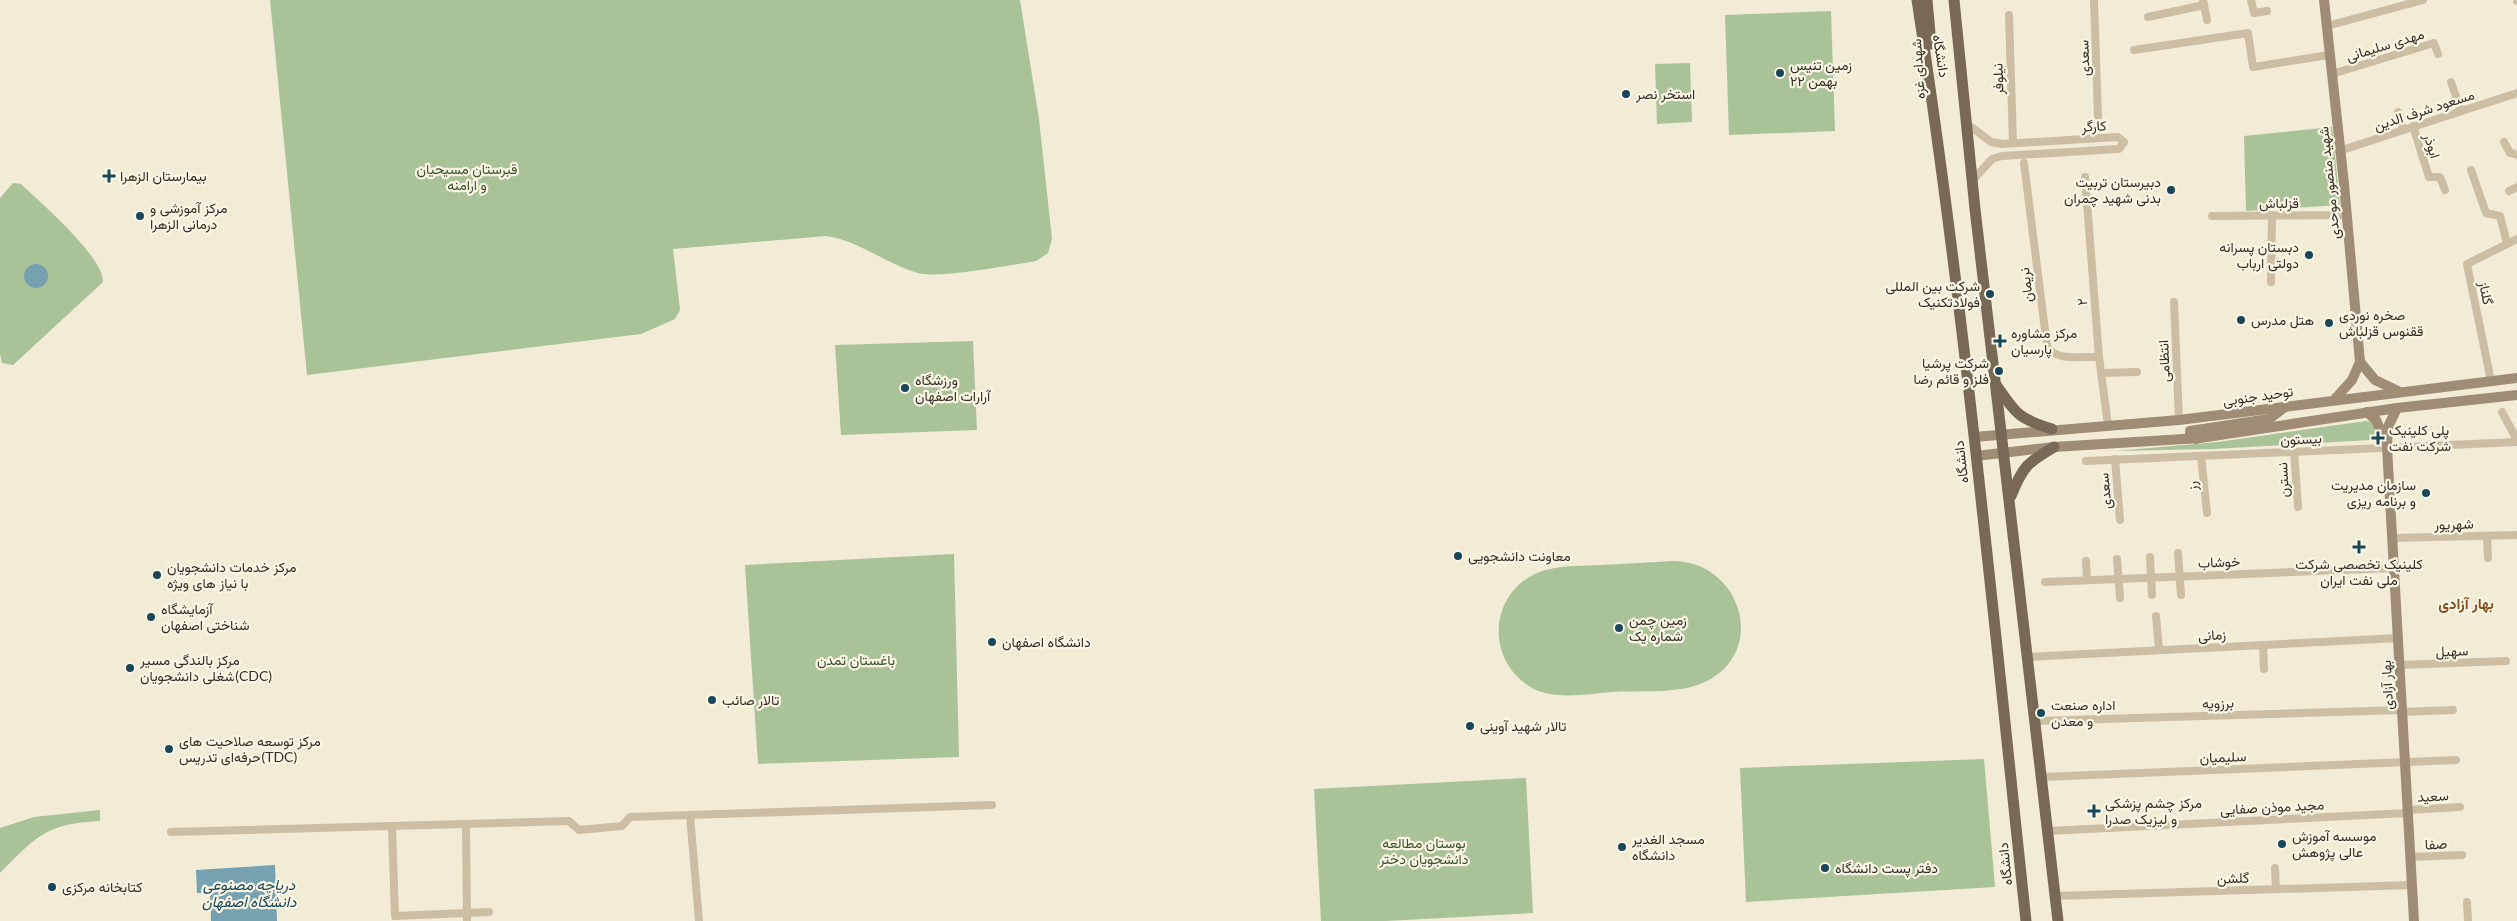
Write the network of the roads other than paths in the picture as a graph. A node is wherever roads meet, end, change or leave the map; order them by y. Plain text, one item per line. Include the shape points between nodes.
1 (1917, 0) edge
2 (1927, 0) edge
3 (1949, 0) edge
4 (1954, 0) edge
5 (2094, 0) edge
6 (2252, 0) edge
7 (2324, 0) edge
8 (2422, 0) edge
9 (2204, 3) edge
10 (2267, 11) dead end
11 (2009, 15) dead end
12 (2148, 17) dead end
13 (2207, 20) dead end
14 (2327, 26) junction
15 (2134, 50) dead end
16 (2330, 54) junction
17 (2438, 54) dead end
18 (2332, 74) junction
19 (2451, 82) dead end
20 (2517, 93) edge
21 (2461, 111) junction
22 (2398, 112) dead end
23 (2098, 116) dead end
24 (1966, 123) junction
25 (2414, 126) junction
26 (2403, 130) junction
27 (1938, 135) junction
28 (2504, 142) dead end
29 (2013, 143) junction
30 (2340, 150) junction
31 (2517, 155) edge
32 (2024, 163) dead end
33 (2471, 170) dead end
34 (2085, 177) dead end
35 (1972, 181) junction
36 (2445, 190) dead end
37 (2346, 215) junction
38 (2212, 216) dead end
39 (2272, 216) junction
40 (2517, 239) edge
41 (2507, 243) junction
42 (2271, 282) dead end
43 (2174, 302) dead end
44 (2099, 357) junction
45 (2360, 362) junction
46 (2137, 372) dead end
47 (2101, 373) junction
48 (2517, 378) edge
49 (2491, 381) junction
50 (1995, 383) junction
51 (2400, 392) junction
52 (2516, 395) edge
53 (2335, 399) junction
54 (2285, 406) junction
55 (2397, 408) junction
56 (2367, 412) junction
57 (2502, 412) dead end
58 (2179, 420) junction
59 (2108, 425) junction
60 (2052, 429) junction
61 (2002, 434) junction
62 (1974, 437) junction
63 (2196, 439) junction
64 (2517, 441) edge
65 (2054, 447) junction
66 (2387, 447) junction
67 (2294, 452) junction
68 (2004, 453) junction
69 (1976, 456) junction
70 (2201, 456) junction
71 (2115, 459) junction
72 (2086, 460) dead end
73 (2010, 497) junction
74 (2298, 507) dead end
75 (2207, 514) dead end
76 (2120, 520) dead end
77 (2517, 535) edge
78 (2487, 536) junction
79 (2392, 538) junction
80 (2178, 554) dead end
81 (2150, 557) dead end
82 (2488, 558) dead end
83 (2117, 559) dead end
84 (2086, 561) dead end
85 (2394, 568) junction
86 (2180, 576) junction
87 (2151, 578) junction
88 (2119, 579) junction
89 (2087, 580) junction
90 (2045, 582) dead end
91 (2152, 595) dead end
92 (2181, 595) dead end
93 (2120, 598) dead end
94 (2156, 616) dead end
95 (2398, 638) junction
96 (2262, 645) junction
97 (2159, 650) junction
98 (2028, 657) junction
99 (2506, 661) dead end
100 (2400, 665) junction
101 (2264, 669) dead end
102 (2453, 710) dead end
103 (2402, 711) junction
104 (2035, 722) junction
105 (2456, 760) dead end
106 (2405, 762) junction
107 (2042, 777) junction
108 (992, 805) dead end
109 (2460, 808) dead end
110 (2408, 811) junction
111 (690, 815) junction
112 (466, 824) junction
113 (392, 827) junction
114 (2048, 831) junction
115 (171, 832) dead end
116 (2462, 855) dead end
117 (2410, 857) junction
118 (2275, 868) dead end
119 (2412, 884) junction
120 (2276, 889) junction
121 (2055, 896) junction
122 (2467, 902) dead end
123 (489, 912) dead end
124 (467, 917) edge
125 (699, 921) edge
126 (2026, 921) edge
127 (2058, 921) edge
128 (2414, 921) edge
129 (2468, 921) edge

1 - 27 main road, دانشگاه
2 - 27 main road, شهدای غزه
3 - 24 main road
4 - 24 main road, دانشگاه
5 - 23 street, سعدی
6 - 10 street via 2254,13
7 - 14 main road, شهید منصور موحدی
8 - 14 street
9 - 12 street
9 - 13 street
11 - 29 street, نیلوفر
14 - 16 main road, شهید منصور موحدی
15 - 16 street via 2248,34 2253,67
16 - 18 main road, شهید منصور موحدی
17 - 18 street, مهدی سلیمانی via 2434,43
18 - 30 main road, شهید منصور موحدی
19 - 21 street
20 - 21 street, مسعود شرف الدین
21 - 25 street, مسعود شرف الدین
22 - 26 street
24 - 29 street, کارگر via 1991,142
24 - 35 main road, دانشگاه
25 - 26 street, مسعود شرف الدین
25 - 36 street, ابوذر via 2429,178 2440,177
26 - 30 street, مسعود شرف الدین
27 - 62 main road, دانشگاه
28 - 31 street via 2510,154
29 - 35 street, کارگر via 2118,137 2124,142 2119,149 2002,156 1992,159
30 - 37 main road, شهید منصور موحدی
32 - 44 street, نریمان via 2046,346 2056,356
33 - 41 street via 2486,213 2500,216
34 - 44 street, ۲
35 - 50 main road, دانشگاه
37 - 39 street, قزلباش
37 - 45 main road, شهید منصور موحدی
38 - 39 street, قزلباش
39 - 42 street
40 - 41 street, گلناز
41 - 49 street, گلناز via 2468,264
43 - 58 street, انتظامی
44 - 47 street, ۲
45 - 51 main road via 2375,380
45 - 53 main road via 2352,380
46 - 47 street
47 - 59 street, ۲
48 - 49 main road, توحید جنوبی
49 - 51 main road, توحید جنوبی
50 - 60 main road via 2013,410 2027,421
50 - 61 main road, دانشگاه
51 - 53 main road, توحید جنوبی
52 - 55 main road
53 - 54 main road, توحید جنوبی
54 - 58 main road, توحید جنوبی
54 - 63 main road via 2269,419 2190,431 2190,436
55 - 56 main road
55 - 66 main road, بهار آزادی via 2388,426
56 - 63 main road
56 - 66 main road, بهار آزادی via 2380,427
57 - 64 street
58 - 59 main road, توحید جنوبی
59 - 60 main road, توحید جنوبی
60 - 61 main road, توحید جنوبی
61 - 62 main road, توحید جنوبی
61 - 68 main road, دانشگاه
62 - 69 main road, دانشگاه
63 - 65 main road
64 - 66 street, بیستون
65 - 68 main road
65 - 73 main road via 2021,471
66 - 67 street, بیستون
66 - 79 main road, بهار آزادی
67 - 70 street, بیستون
67 - 74 street, نسترن
68 - 69 main road
68 - 73 main road
69 - 126 main road, دانشگاه
70 - 71 street, بیستون
70 - 75 street, رز
71 - 72 street, بیستون
71 - 76 street, سعدی
73 - 98 main road
77 - 78 street, شهریور
78 - 79 street, شهریور
78 - 82 street
79 - 85 main road, بهار آزادی
80 - 86 street
81 - 87 street
83 - 88 street
84 - 89 street
85 - 86 street, خوشاب
85 - 95 main road, بهار آزادی
86 - 87 street, خوشاب
86 - 92 street
87 - 88 street, خوشاب
87 - 91 street
88 - 89 street, خوشاب
88 - 93 street
89 - 90 street, خوشاب
94 - 97 street
95 - 96 street, زمانی
95 - 100 main road, بهار آزادی
96 - 97 street, زمانی
96 - 101 street
97 - 98 street, زمانی
98 - 104 main road
99 - 100 street, سهیل
100 - 103 main road, بهار آزادی
102 - 103 street, برزویه
103 - 104 street, برزویه
103 - 106 main road, بهار آزادی
104 - 107 main road
105 - 106 street, سلیمیان
106 - 107 street, سلیمیان
106 - 110 main road, بهار آزادی
107 - 114 main road
108 - 111 street
109 - 110 street, سعید
110 - 114 street, مجید موذن صفایی
110 - 117 main road, بهار آزادی
111 - 112 street via 630,817 622,826 579,830 569,821
111 - 125 street
112 - 113 street
112 - 124 street
113 - 115 street
113 - 124 street via 395,916
114 - 121 main road
116 - 117 street, صفا
117 - 119 main road, بهار آزادی
118 - 120 street
119 - 120 street, گلشن
119 - 128 main road, بهار آزادی
120 - 121 street, گلشن
121 - 127 main road
122 - 129 street
123 - 124 street

